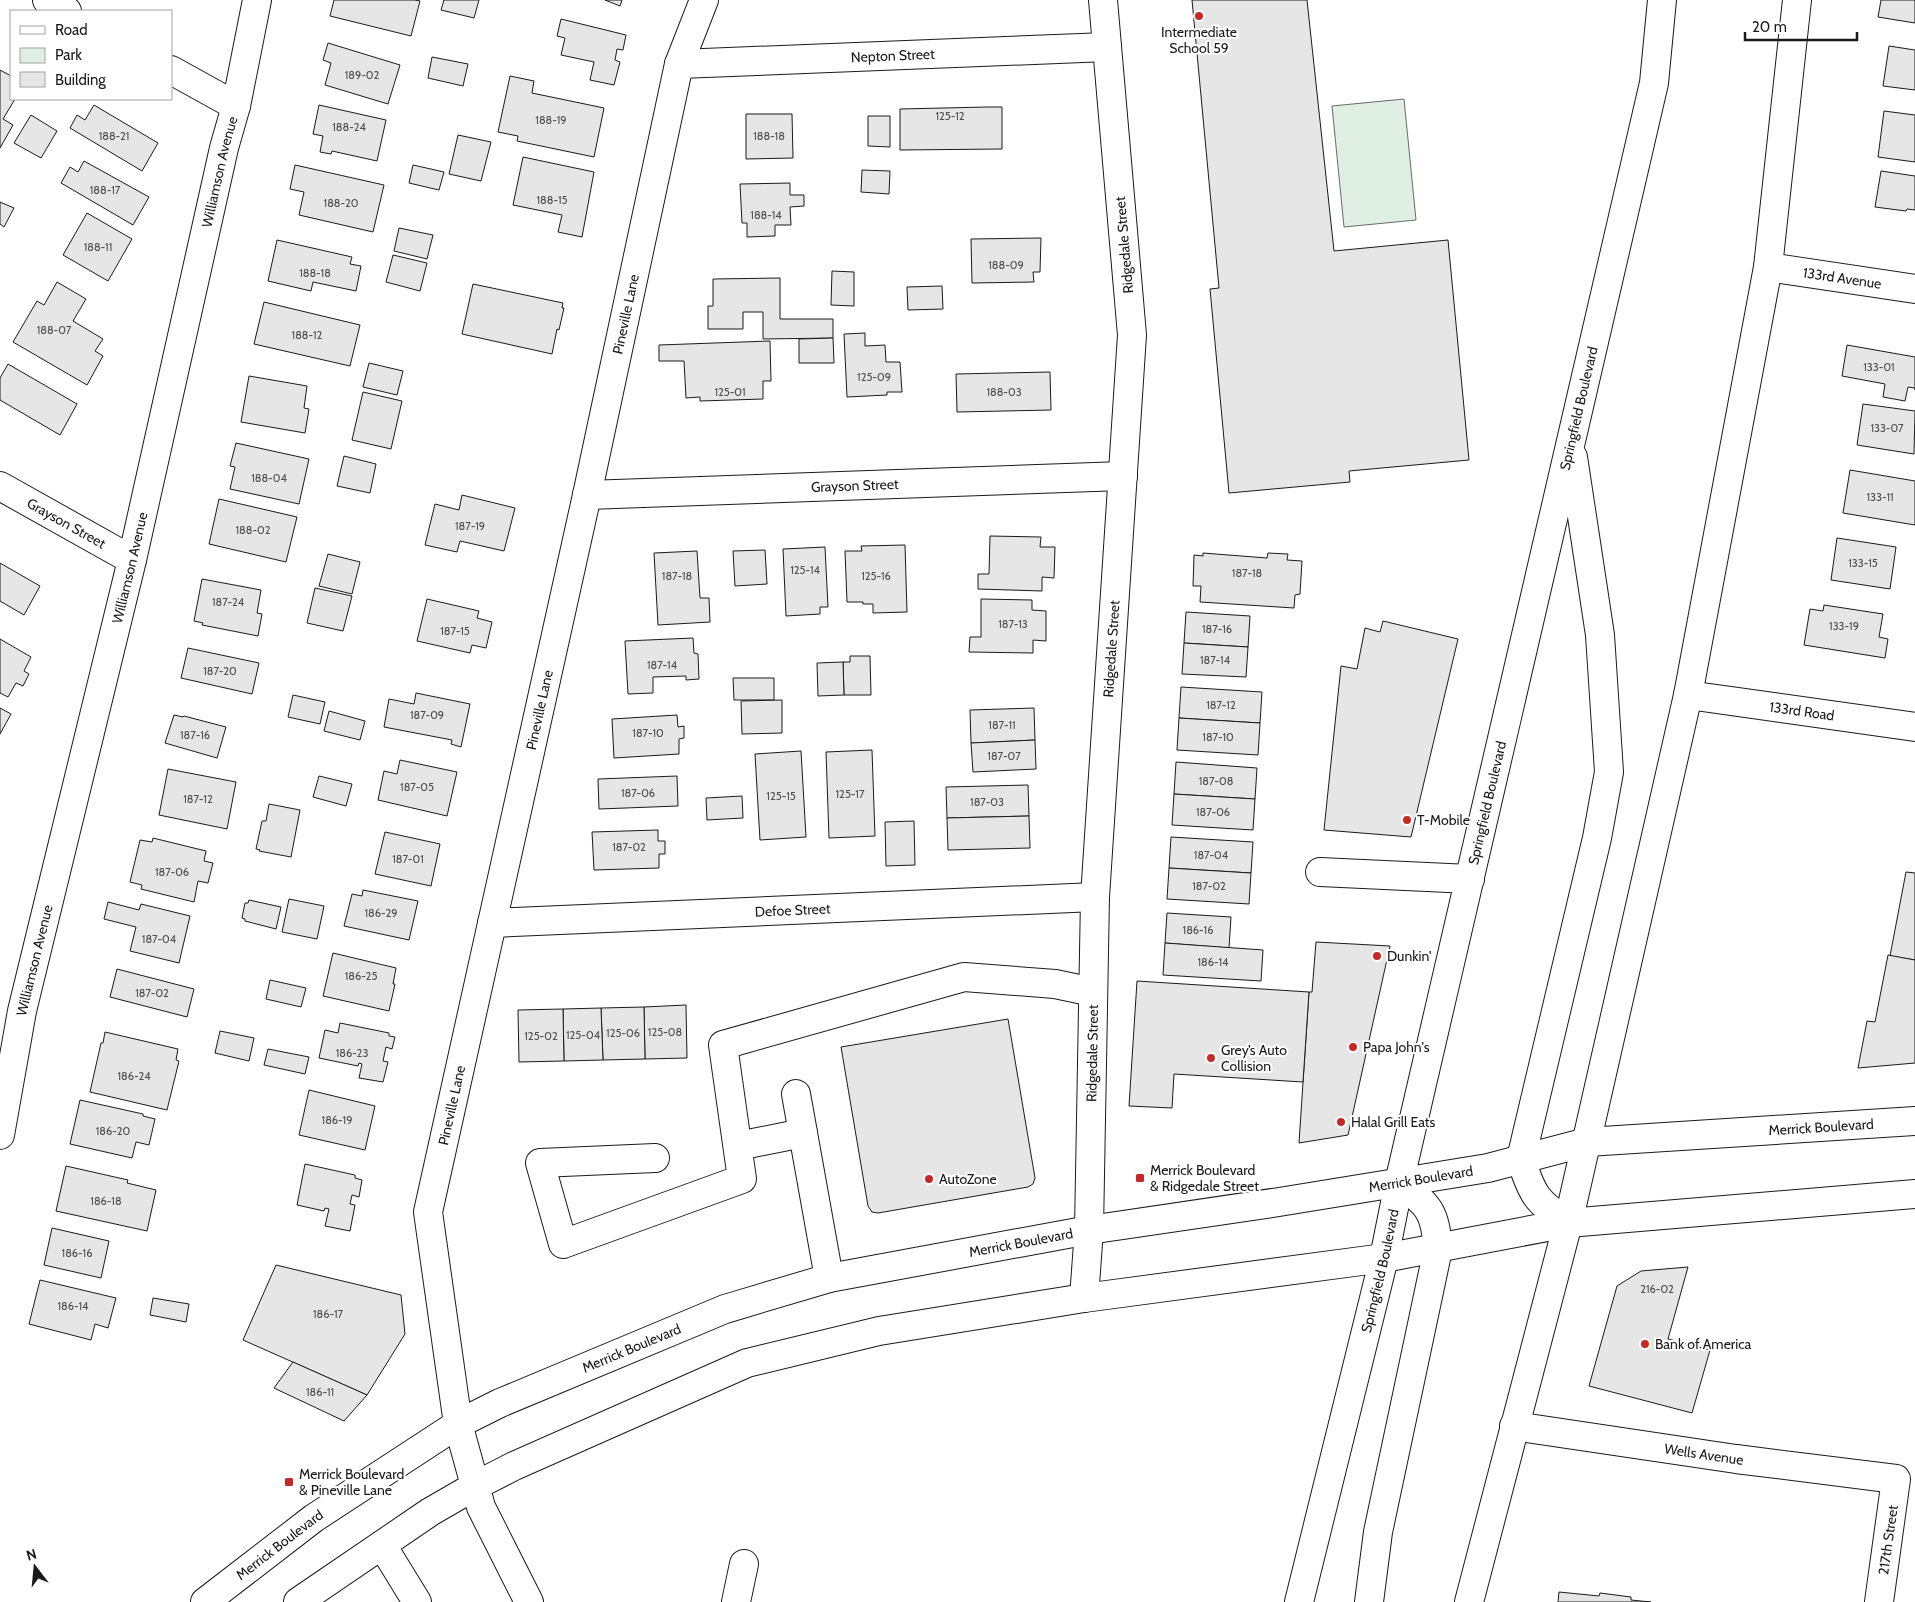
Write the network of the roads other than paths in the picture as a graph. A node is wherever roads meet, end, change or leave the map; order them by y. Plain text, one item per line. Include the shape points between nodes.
1 (47, 0) edge
2 (257, 0) edge
3 (704, 0) edge
4 (1102, 0) edge
5 (1662, 0) edge
6 (1797, 0) edge
7 (65, 10) edge
8 (1107, 47) junction
9 (679, 64) junction
10 (172, 71) edge
11 (236, 106) junction
12 (1768, 267) junction
13 (1915, 290) edge
14 (1571, 443) junction
15 (1123, 476) junction
16 (0, 486) edge
17 (587, 495) junction
18 (132, 560) junction
19 (1688, 695) junction
20 (1915, 727) edge
21 (1320, 872) dead end
22 (1470, 879) junction
23 (1095, 897) junction
24 (492, 923) junction
25 (1093, 992) junction
26 (11, 1005) edge
27 (796, 1094) dead end
28 (1915, 1121) edge
29 (803, 1134) junction
30 (0, 1135) edge
31 (1587, 1142) junction
32 (738, 1146) junction
33 (655, 1158) dead end
34 (1521, 1159) junction
35 (1399, 1183) junction
36 (1915, 1194) edge
37 (1568, 1223) junction
38 (1089, 1230) junction
39 (1438, 1248) junction
40 (1384, 1258) junction
41 (829, 1278) junction
42 (1084, 1298) junction
43 (458, 1424) junction
44 (1514, 1426) junction
45 (1896, 1479) joint
46 (475, 1486) junction
47 (382, 1545) junction
48 (744, 1564) dead end
49 (205, 1602) edge
50 (298, 1602) edge
51 (417, 1602) edge
52 (530, 1602) edge
53 (736, 1602) edge
54 (1299, 1602) edge
55 (1369, 1602) edge
56 (1469, 1602) edge
57 (1880, 1602) edge

1 - 7 main road
2 - 11 main road, Williamson Avenue
3 - 9 main road, Pineville Lane
4 - 8 main road, Ridgedale Street
5 - 14 main road, Springfield Boulevard via 1654,83
6 - 12 main road
8 - 9 main road, Nepton Street
8 - 15 main road, Ridgedale Street via 1132,336
9 - 17 main road, Pineville Lane
10 - 11 main road
11 - 18 main road, Williamson Avenue
12 - 13 main road, 133rd Avenue
12 - 19 main road
14 - 22 main road, Springfield Boulevard
14 - 34 main road via 1600,635 1609,772
15 - 17 main road, Grayson Street
15 - 23 main road, Ridgedale Street
16 - 18 main road, Grayson Street
17 - 24 main road, Pineville Lane
18 - 26 main road, Williamson Avenue
19 - 20 main road, 133rd Road
19 - 31 main road
21 - 22 main road
22 - 35 main road, Springfield Boulevard
23 - 24 main road, Defoe Street
23 - 25 main road, Ridgedale Street
24 - 43 main road, Pineville Lane via 428,1212
25 - 32 main road via 1055,984 964,978 723,1045
25 - 38 main road, Ridgedale Street
26 - 30 main road, Williamson Avenue
27 - 29 main road
28 - 31 main road, Merrick Boulevard
29 - 32 main road
29 - 41 main road
31 - 34 main road, Merrick Boulevard
31 - 37 main road
32 - 33 main road via 742,1180 563,1244 540,1163
34 - 35 main road, Merrick Boulevard
34 - 37 main road via 1530,1187 1546,1209
35 - 38 main road, Merrick Boulevard
35 - 39 main road via 1430,1210 1436,1226
35 - 40 main road, Springfield Boulevard
36 - 37 main road
37 - 39 main road
37 - 44 main road
38 - 41 main road, Merrick Boulevard
38 - 42 main road, Ridgedale Street
39 - 40 main road
39 - 55 main road via 1378,1532
40 - 42 main road
40 - 54 main road, Springfield Boulevard
41 - 43 main road, Merrick Boulevard via 725,1309 500,1403
42 - 46 main road via 878,1331 747,1363
43 - 46 main road, Pineville Lane
43 - 49 main road, Merrick Boulevard via 314,1518
44 - 45 main road, Wells Avenue
44 - 56 main road
45 - 57 main road, 217th Street
46 - 47 main road
46 - 52 main road, Pineville Lane via 481,1507
47 - 50 main road
47 - 51 main road
48 - 53 main road

